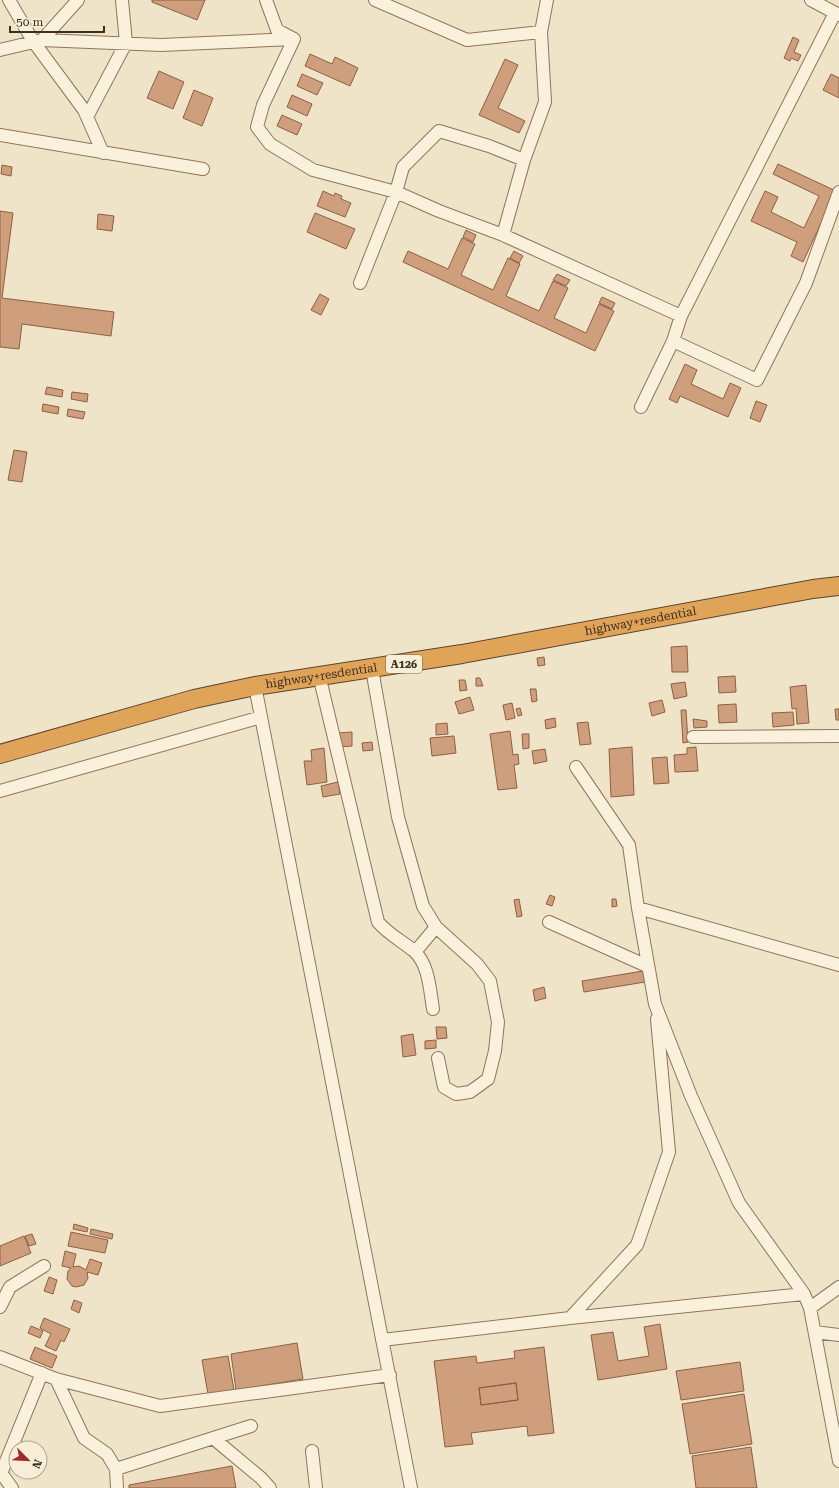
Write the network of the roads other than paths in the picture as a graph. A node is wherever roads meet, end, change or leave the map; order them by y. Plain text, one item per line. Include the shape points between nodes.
1 (2, 0) edge
2 (9, 0) edge
3 (78, 0) edge
4 (122, 0) edge
5 (266, 0) edge
6 (375, 0) edge
7 (547, 0) edge
8 (811, 0) edge
9 (0, 6) edge
10 (837, 14) edge
11 (541, 32) junction
12 (294, 39) junction
13 (38, 40) junction
14 (126, 43) junction
15 (0, 50) edge
16 (87, 117) junction
17 (0, 135) edge
18 (103, 153) junction
19 (524, 160) junction
20 (203, 169) dead end
21 (396, 192) junction
22 (839, 192) edge
23 (503, 235) junction
24 (360, 283) dead end
25 (681, 316) junction
26 (674, 341) junction
27 (641, 407) dead end
28 (839, 580) edge
29 (839, 586) edge
30 (813, 588) junction
31 (372, 669) junction
32 (319, 675) junction
33 (255, 686) junction
34 (261, 718) junction
35 (839, 736) edge
36 (693, 738) dead end
37 (0, 754) edge
38 (576, 767) dead end
39 (0, 791) edge
40 (638, 908) junction
41 (549, 922) dead end
42 (436, 927) junction
43 (415, 952) junction
44 (839, 965) edge
45 (647, 966) junction
46 (655, 1004) junction
47 (433, 1009) dead end
48 (438, 1058) dead end
49 (44, 1266) dead end
50 (839, 1287) edge
51 (804, 1294) junction
52 (0, 1307) edge
53 (810, 1308) junction
54 (570, 1318) junction
55 (815, 1332) junction
56 (839, 1335) edge
57 (382, 1340) junction
58 (0, 1357) edge
59 (42, 1373) junction
60 (390, 1375) junction
61 (56, 1379) junction
62 (251, 1426) dead end
63 (213, 1438) junction
64 (312, 1452) dead end
65 (839, 1461) edge
66 (116, 1469) junction
67 (1, 1475) edge
68 (12, 1488) edge
69 (117, 1488) edge
70 (270, 1488) edge
71 (316, 1488) edge
72 (411, 1488) edge

1 - 9 street
2 - 13 street
3 - 13 street
4 - 14 street
5 - 12 street via 277,30
6 - 11 street via 467,40
7 - 11 street
8 - 10 street
10 - 25 street
11 - 19 street via 545,102
12 - 14 street
12 - 21 street via 263,105 257,127 270,144 313,170
13 - 14 street
13 - 15 street
13 - 16 street
14 - 16 street
16 - 18 street
17 - 18 street
18 - 20 street
19 - 21 street via 489,146 439,132 403,167
19 - 23 street
21 - 23 street
21 - 24 street
22 - 26 street via 806,283 757,380
23 - 25 street
25 - 26 street
26 - 27 street
28 - 30 highway, A126
29 - 30 highway, A126
30 - 31 highway, highway+resdential / A126
31 - 32 highway, highway+resdential / A126
31 - 42 street via 398,817 423,906
32 - 33 highway, highway+resdential / A126
32 - 43 street via 378,922
33 - 34 street
33 - 37 highway, highway+resdential / A126 via 194,699
34 - 39 street
34 - 57 street
35 - 36 street
38 - 40 street via 629,845
40 - 44 street
40 - 45 street
41 - 45 street
42 - 43 street
42 - 48 street via 477,964 490,980 498,1022 495,1051 488,1079 470,1092 456,1094 444,1087
43 - 47 street via 425,970
45 - 46 street
46 - 51 street via 691,1096 739,1203
46 - 54 street via 669,1152 637,1245
49 - 52 street via 10,1287
50 - 53 street
51 - 53 street
51 - 54 street
53 - 55 street
54 - 57 street
55 - 56 street
55 - 65 street
57 - 60 street
58 - 59 street
59 - 61 street
59 - 67 street
60 - 61 street via 160,1406
60 - 72 street
61 - 66 street via 84,1438 107,1454
62 - 63 street
63 - 66 street
63 - 70 street
64 - 71 street
66 - 69 street
67 - 68 street

